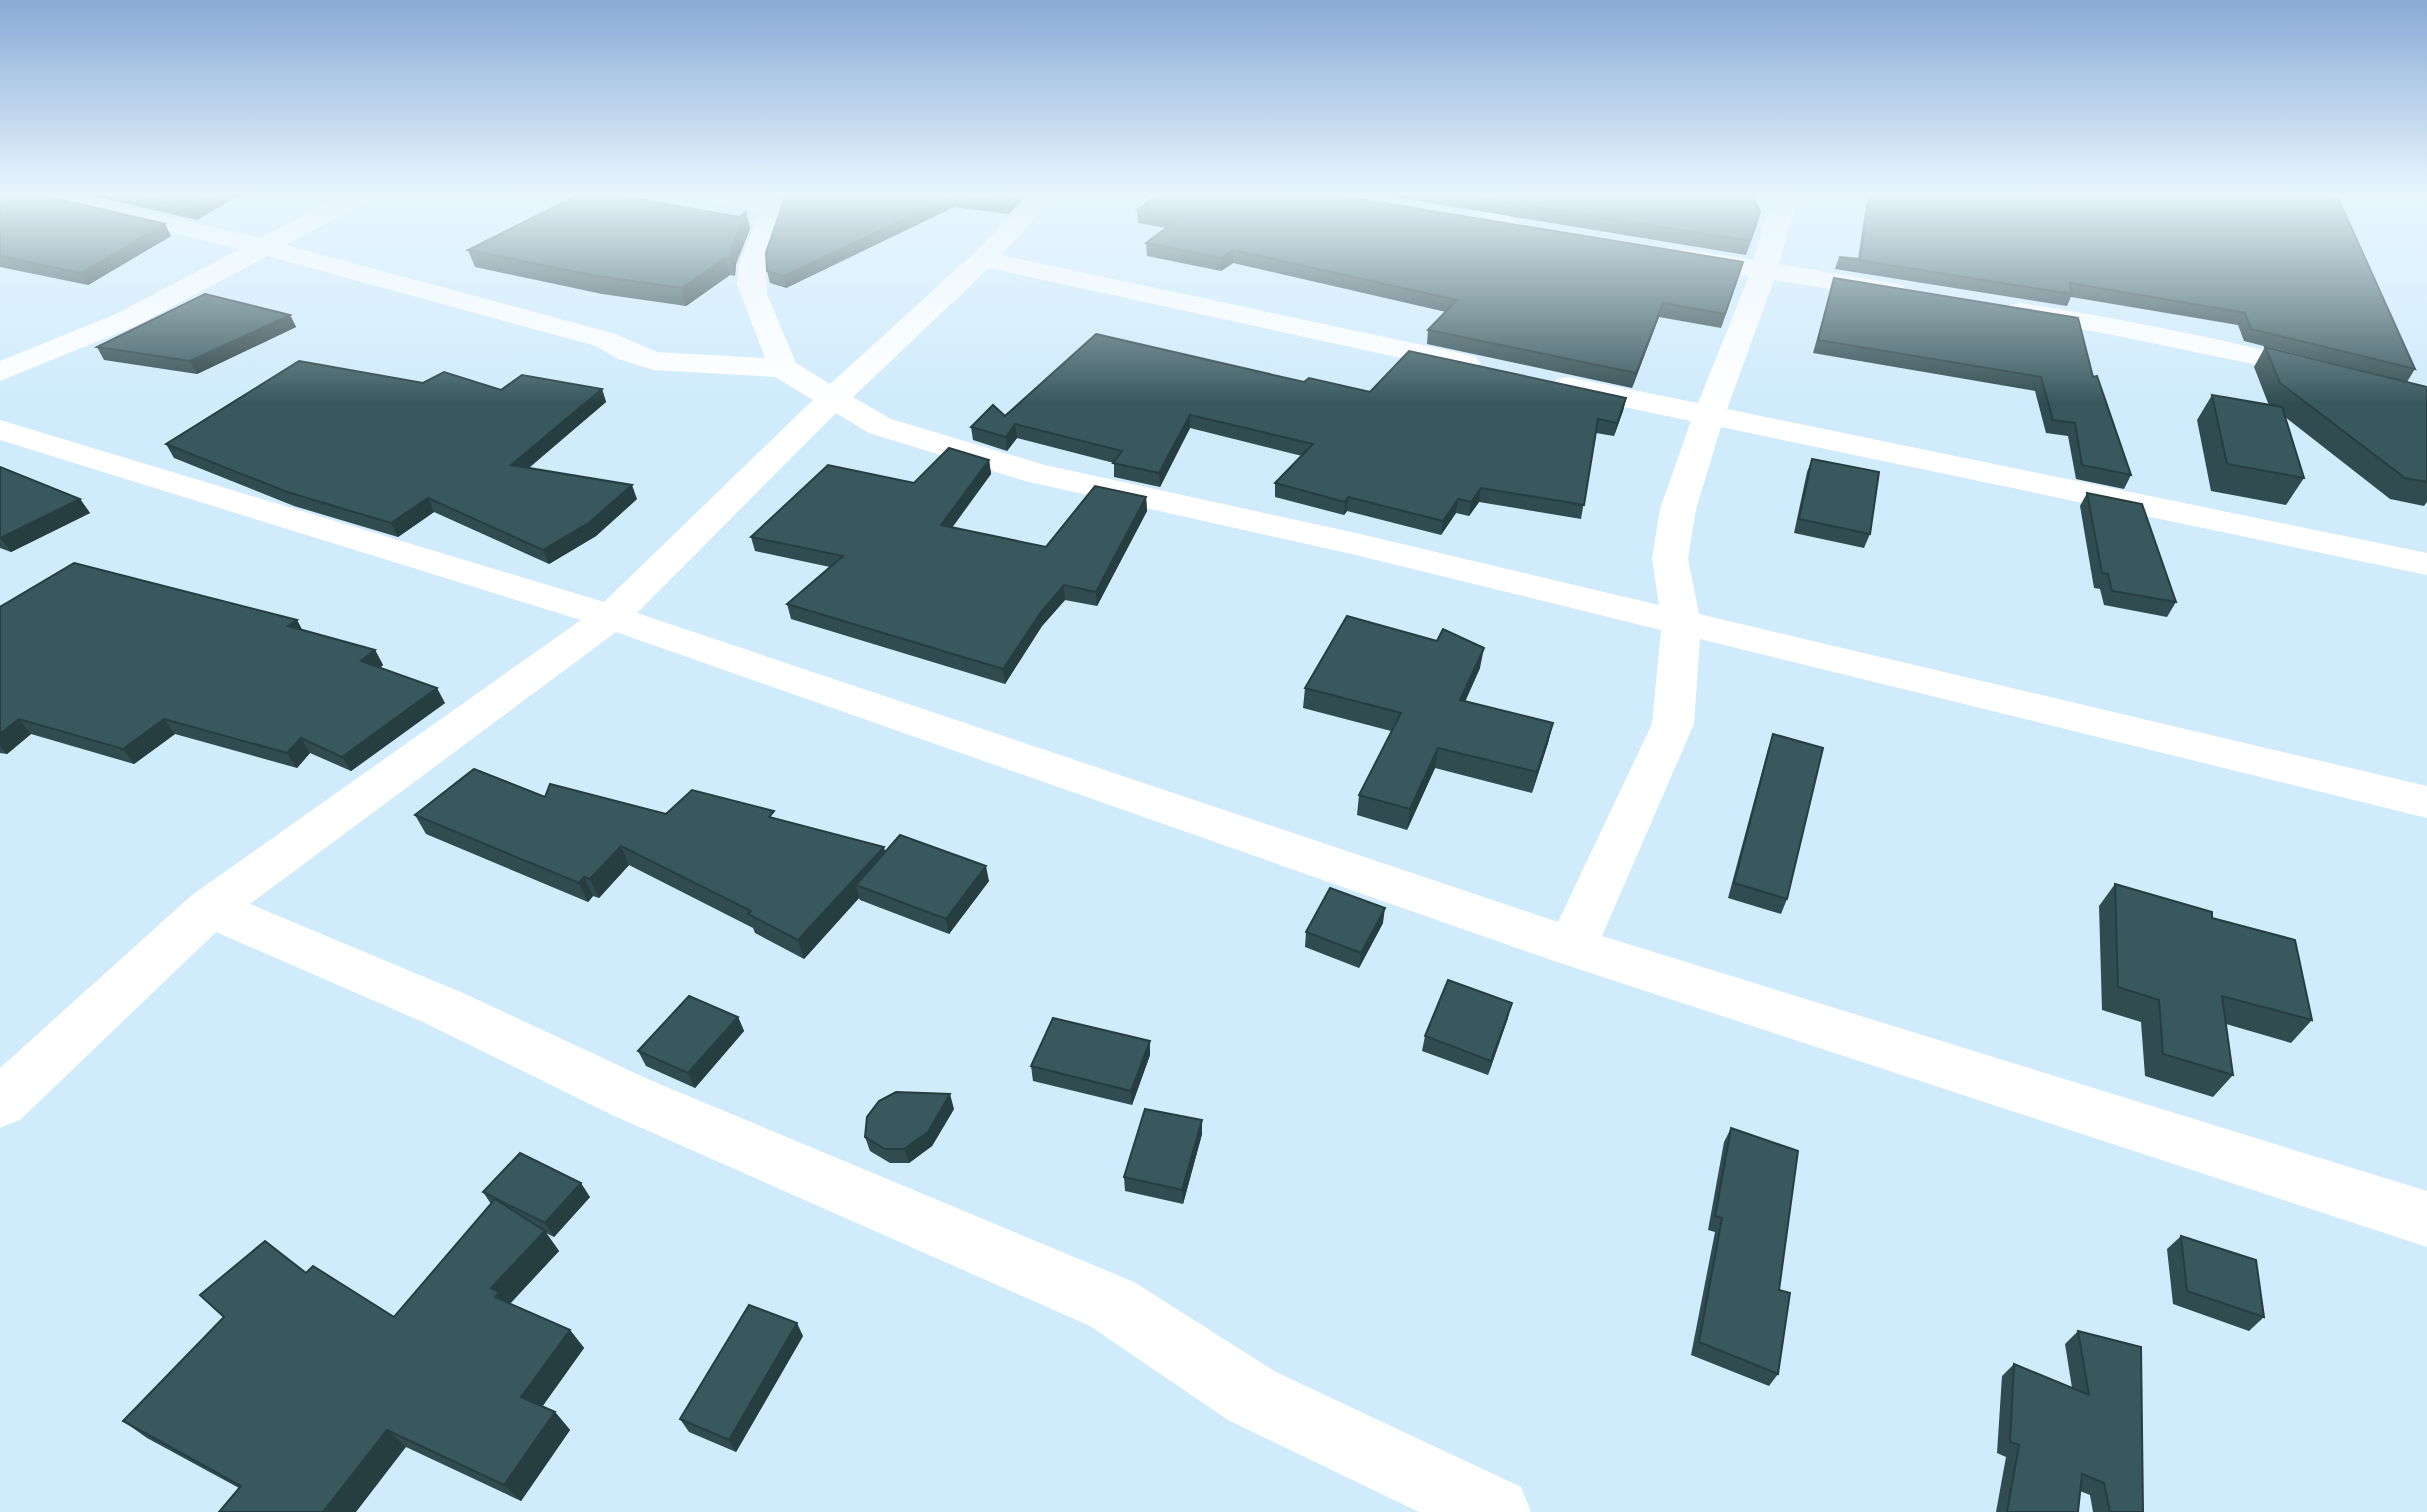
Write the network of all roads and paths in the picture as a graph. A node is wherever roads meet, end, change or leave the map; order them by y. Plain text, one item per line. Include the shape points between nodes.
1 (237, 263) edge
2 (325, 263) edge
3 (754, 263) edge
4 (979, 263) edge
5 (998, 263) edge
6 (1715, 263) edge
7 (1766, 263) edge
8 (1764, 271) junction
9 (1921, 296) edge
10 (1999, 308) edge
11 (782, 368) junction
12 (1496, 370) edge
13 (0, 372) edge
14 (1542, 380) edge
15 (833, 398) junction
16 (2427, 399) edge
17 (1708, 417) junction
18 (0, 430) edge
19 (2427, 564) edge
20 (611, 617) junction
21 (1681, 621) junction
22 (2427, 802) edge
23 (209, 908) junction
24 (1572, 947) junction
25 (0, 1103) edge
26 (2427, 1219) edge
27 (1496, 1512) edge

1 - 13 street via 128,319
2 - 11 street via 606,340 654,361
3 - 11 street via 750,284
4 - 15 street
5 - 12 street
6 - 8 street
7 - 8 street
8 - 9 street
8 - 17 street
10 - 16 street via 2280,361
11 - 15 street
14 - 17 street
15 - 20 street
15 - 21 street via 880,426 1037,474
17 - 19 street
17 - 21 street via 1678,509 1670,558
18 - 20 street
20 - 23 street
20 - 24 street
21 - 22 street
21 - 24 street via 1673,724
23 - 25 street
23 - 27 street via 444,1008 630,1097 1112,1304 1252,1396
24 - 26 street

